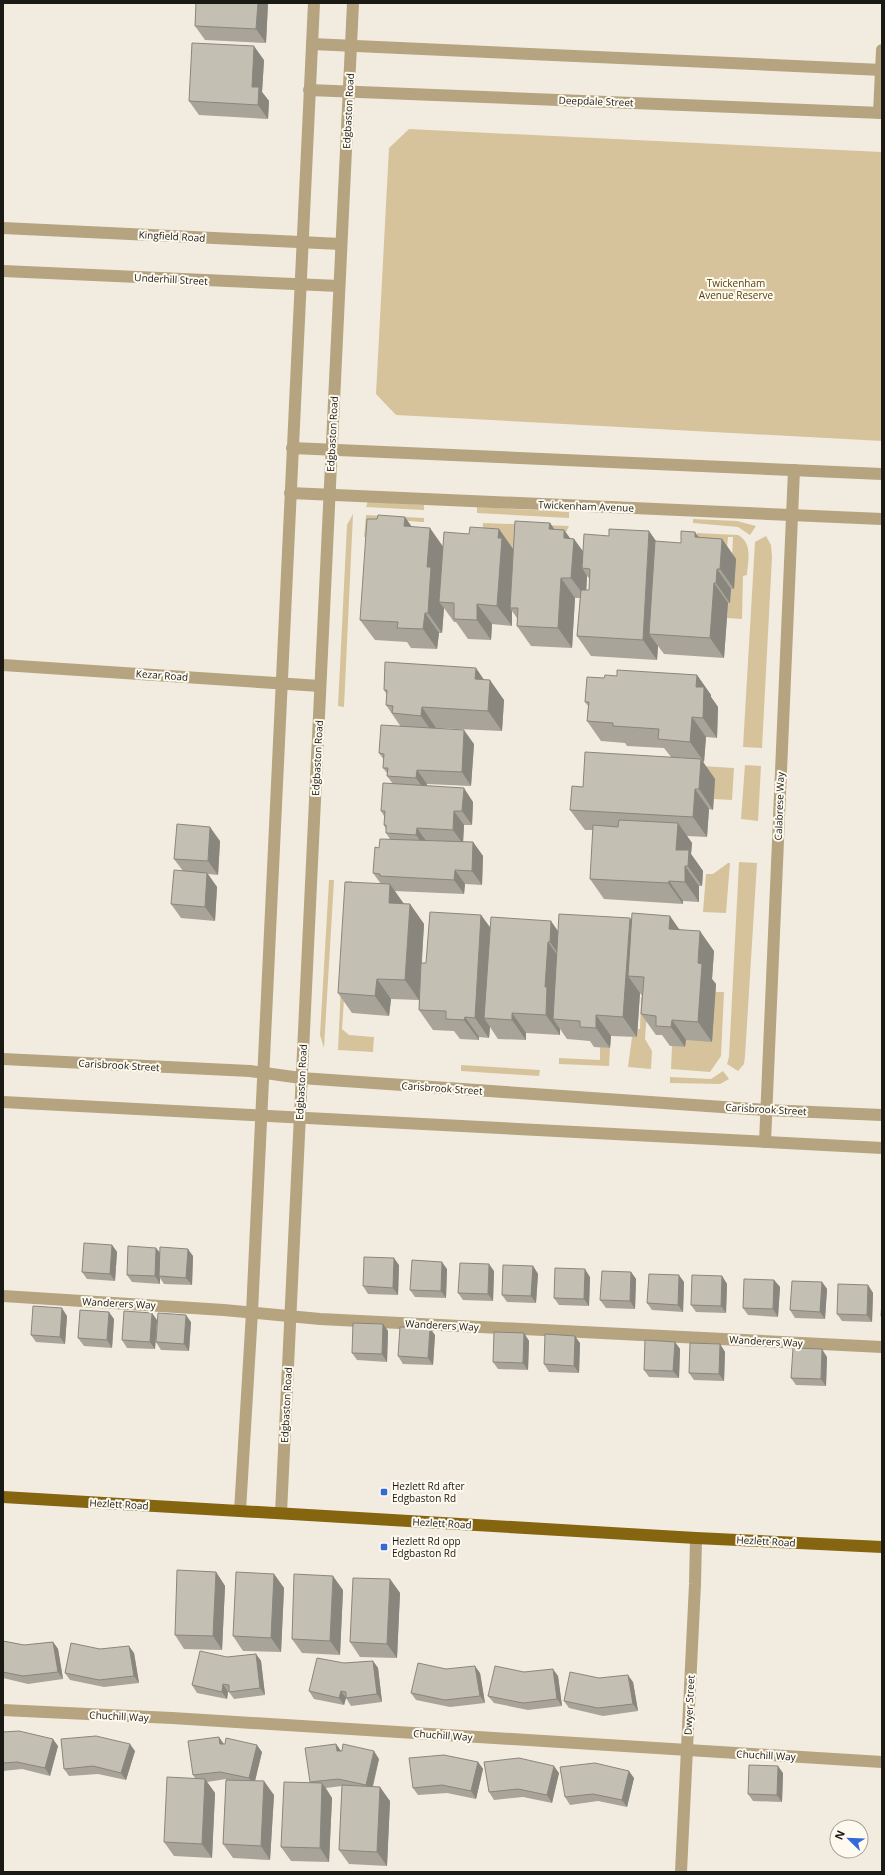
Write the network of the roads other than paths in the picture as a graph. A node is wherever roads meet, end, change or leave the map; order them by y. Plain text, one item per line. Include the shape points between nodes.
1 (314, 3) edge
2 (353, 3) edge
3 (312, 44) junction
4 (351, 46) junction
5 (882, 50) edge
6 (881, 70) edge
7 (309, 90) junction
8 (349, 91) junction
9 (880, 113) edge
10 (3, 228) edge
11 (302, 242) junction
12 (341, 244) junction
13 (3, 271) edge
14 (300, 285) junction
15 (339, 286) junction
16 (292, 448) junction
17 (332, 450) junction
18 (794, 470) junction
19 (882, 474) edge
20 (290, 493) junction
21 (329, 494) junction
22 (792, 515) junction
23 (882, 519) edge
24 (3, 665) edge
25 (281, 682) junction
26 (320, 686) junction
27 (3, 1059) edge
28 (262, 1072) junction
29 (301, 1078) junction
30 (3, 1102) edge
31 (766, 1110) junction
32 (261, 1115) junction
33 (882, 1116) edge
34 (300, 1117) junction
35 (765, 1142) junction
36 (882, 1148) edge
37 (3, 1296) edge
38 (252, 1312) junction
39 (290, 1315) junction
40 (882, 1347) edge
41 (3, 1497) edge
42 (240, 1511) junction
43 (281, 1513) junction
44 (696, 1538) junction
45 (882, 1547) edge
46 (3, 1710) edge
47 (687, 1750) junction
48 (882, 1762) edge
49 (681, 1872) edge

1 - 3 street
2 - 4 street, Edgbaston Road
3 - 4 street
3 - 7 street
4 - 6 street
4 - 8 street, Edgbaston Road
5 - 6 street
6 - 9 street
7 - 8 street, Deepdale Street
7 - 11 street
8 - 9 street, Deepdale Street
8 - 12 street, Edgbaston Road
10 - 11 street, Kingfield Road
11 - 12 street, Kingfield Road
11 - 14 street
12 - 15 street, Edgbaston Road
13 - 14 street, Underhill Street
14 - 15 street, Underhill Street
14 - 16 street
15 - 17 street, Edgbaston Road
16 - 17 street
16 - 20 street
17 - 18 street
17 - 21 street, Edgbaston Road
18 - 19 street
18 - 22 street, Calabrese Way
20 - 21 street, Twickenham Avenue
20 - 25 street
21 - 22 street, Twickenham Avenue
21 - 26 street, Edgbaston Road
22 - 23 street, Twickenham Avenue
22 - 31 street, Calabrese Way
24 - 25 street, Kezar Road
25 - 26 street, Kezar Road
25 - 28 street
26 - 29 street, Edgbaston Road
27 - 28 street, Carisbrook Street
28 - 29 street, Carisbrook Street
28 - 32 street
29 - 31 street, Carisbrook Street
29 - 34 street, Edgbaston Road
30 - 32 street
31 - 33 street, Carisbrook Street
31 - 35 street, Calabrese Way
32 - 34 street
32 - 38 street
34 - 35 street
34 - 39 street, Edgbaston Road
35 - 36 street
37 - 38 street, Wanderers Way
38 - 39 street, Wanderers Way
38 - 42 street
39 - 40 street, Wanderers Way
39 - 43 street, Edgbaston Road
41 - 42 main road, Hezlett Road
42 - 43 main road, Hezlett Road
43 - 44 main road, Hezlett Road
44 - 45 main road, Hezlett Road
44 - 47 street, Dwyer Street
46 - 47 street, Chuchill Way
47 - 48 street, Chuchill Way
47 - 49 street, Dwyer Street

